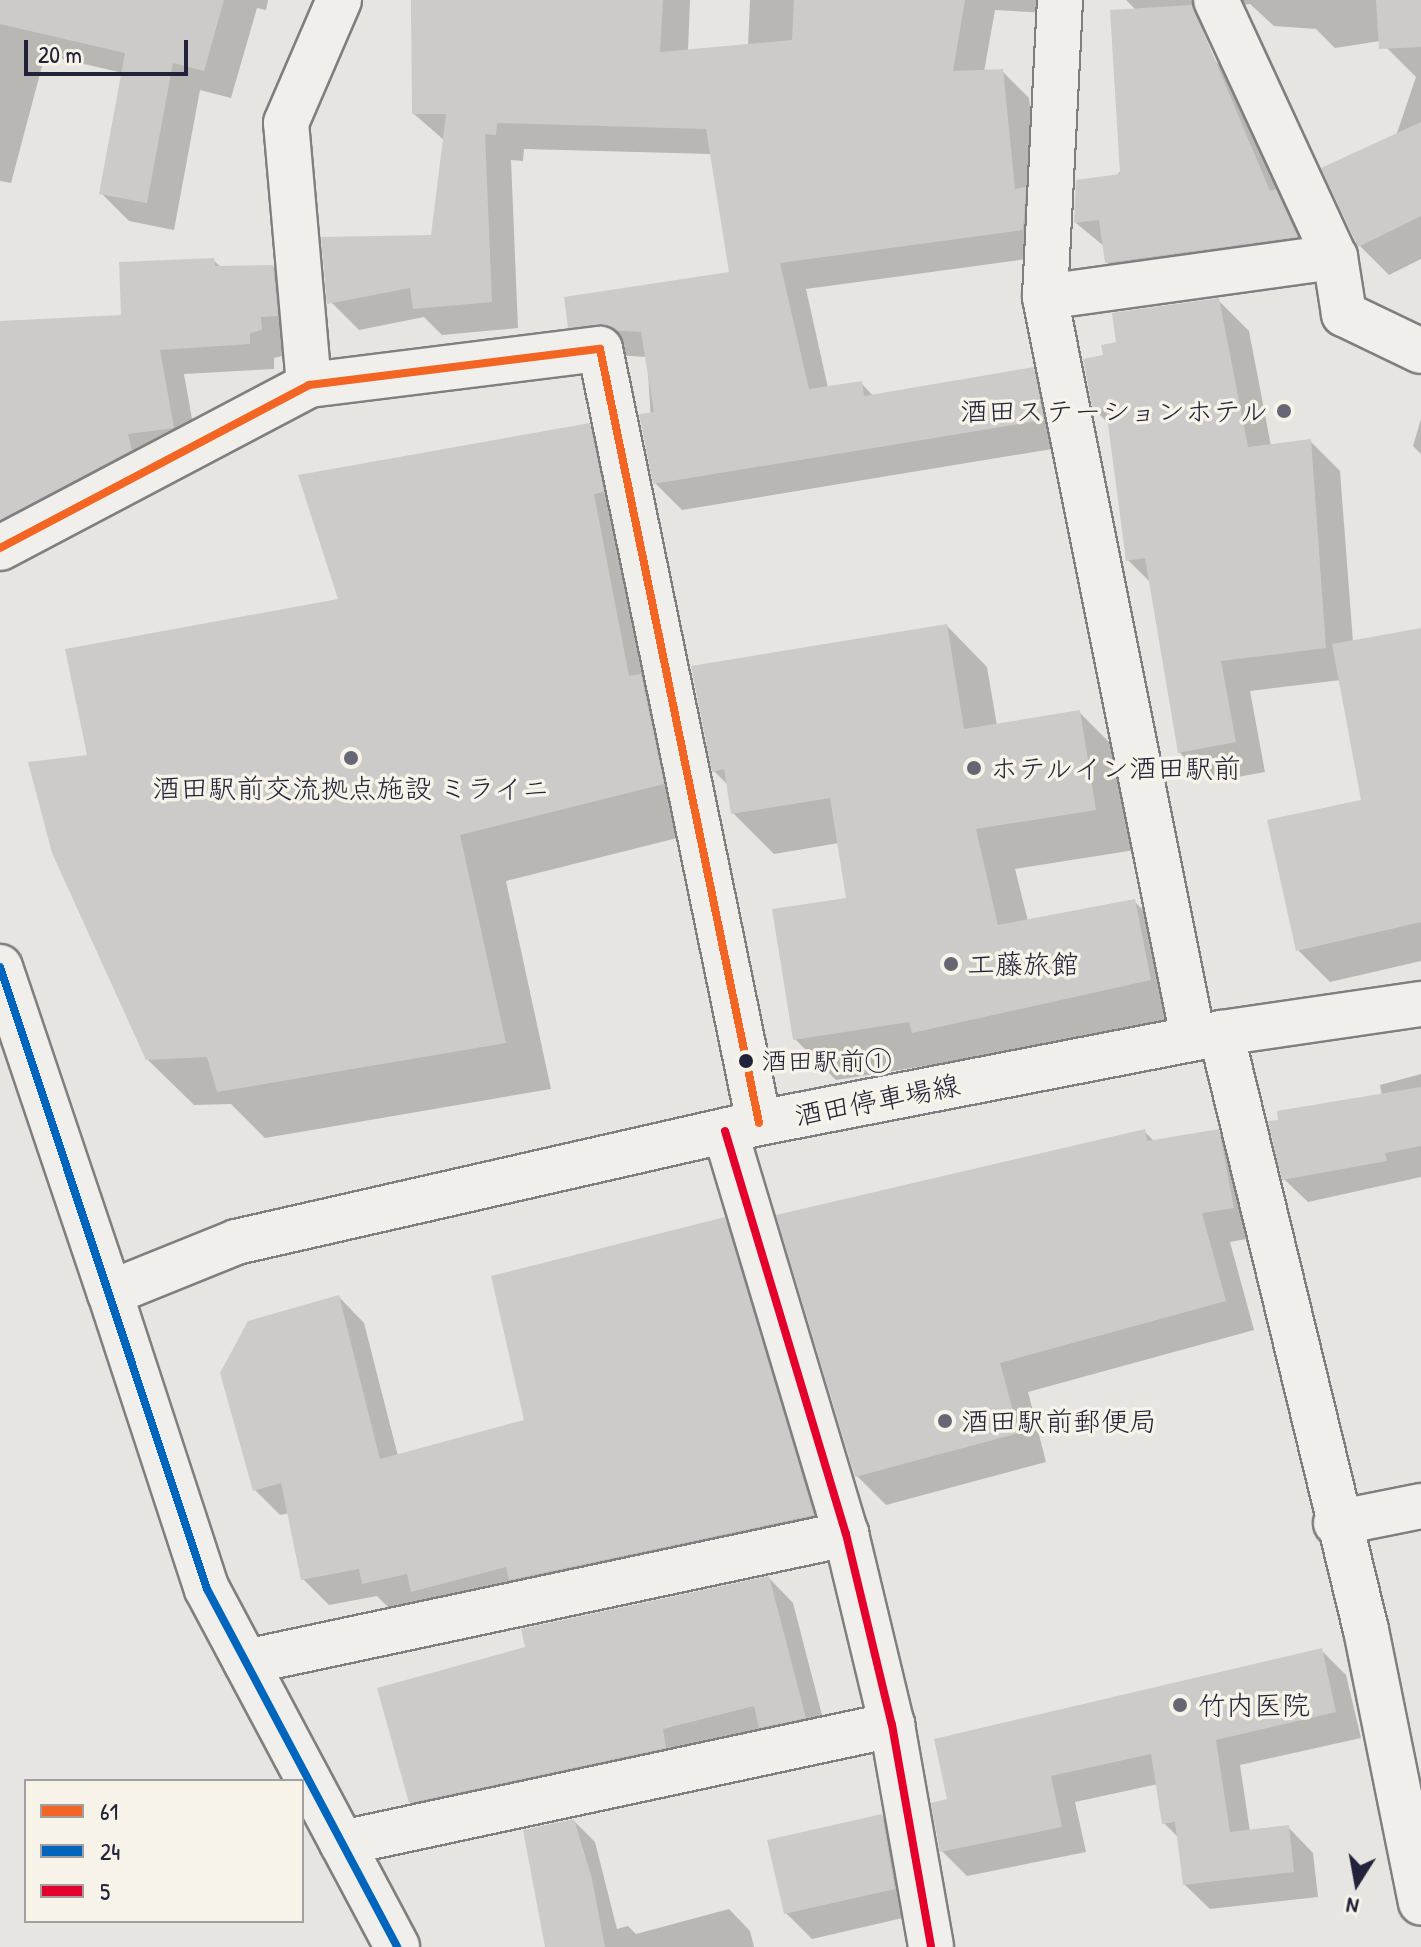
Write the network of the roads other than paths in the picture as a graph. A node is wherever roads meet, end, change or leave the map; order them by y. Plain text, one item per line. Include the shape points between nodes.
1 (339, 0) edge
2 (1060, 0) edge
3 (1216, 0) edge
4 (1335, 257) junction
5 (1045, 297) junction
6 (1421, 351) edge
7 (309, 385) junction
8 (0, 548) edge
9 (0, 967) edge
10 (1421, 1004) edge
11 (1207, 1035) junction
12 (742, 1127) junction
13 (110, 1293) junction
14 (1421, 1506) edge
15 (1336, 1523) junction
16 (846, 1534) junction
17 (246, 1662) junction
18 (892, 1725) junction
19 (342, 1843) junction
20 (1421, 1902) edge
21 (397, 1947) edge
22 (931, 1947) edge

1 - 7 street via 286,123
2 - 5 street
3 - 4 street
4 - 5 street
4 - 6 street via 1344,314
5 - 11 street
7 - 8 street
7 - 12 street via 600,349
9 - 13 street
10 - 11 street, 酒田停車場線
11 - 12 street, 酒田停車場線
11 - 15 street
12 - 13 street, 酒田停車場線 via 236,1242
12 - 16 street
13 - 17 street via 207,1589
14 - 15 street
15 - 20 street
16 - 17 street
16 - 18 street
17 - 19 street
18 - 19 street
18 - 22 street
19 - 21 street

